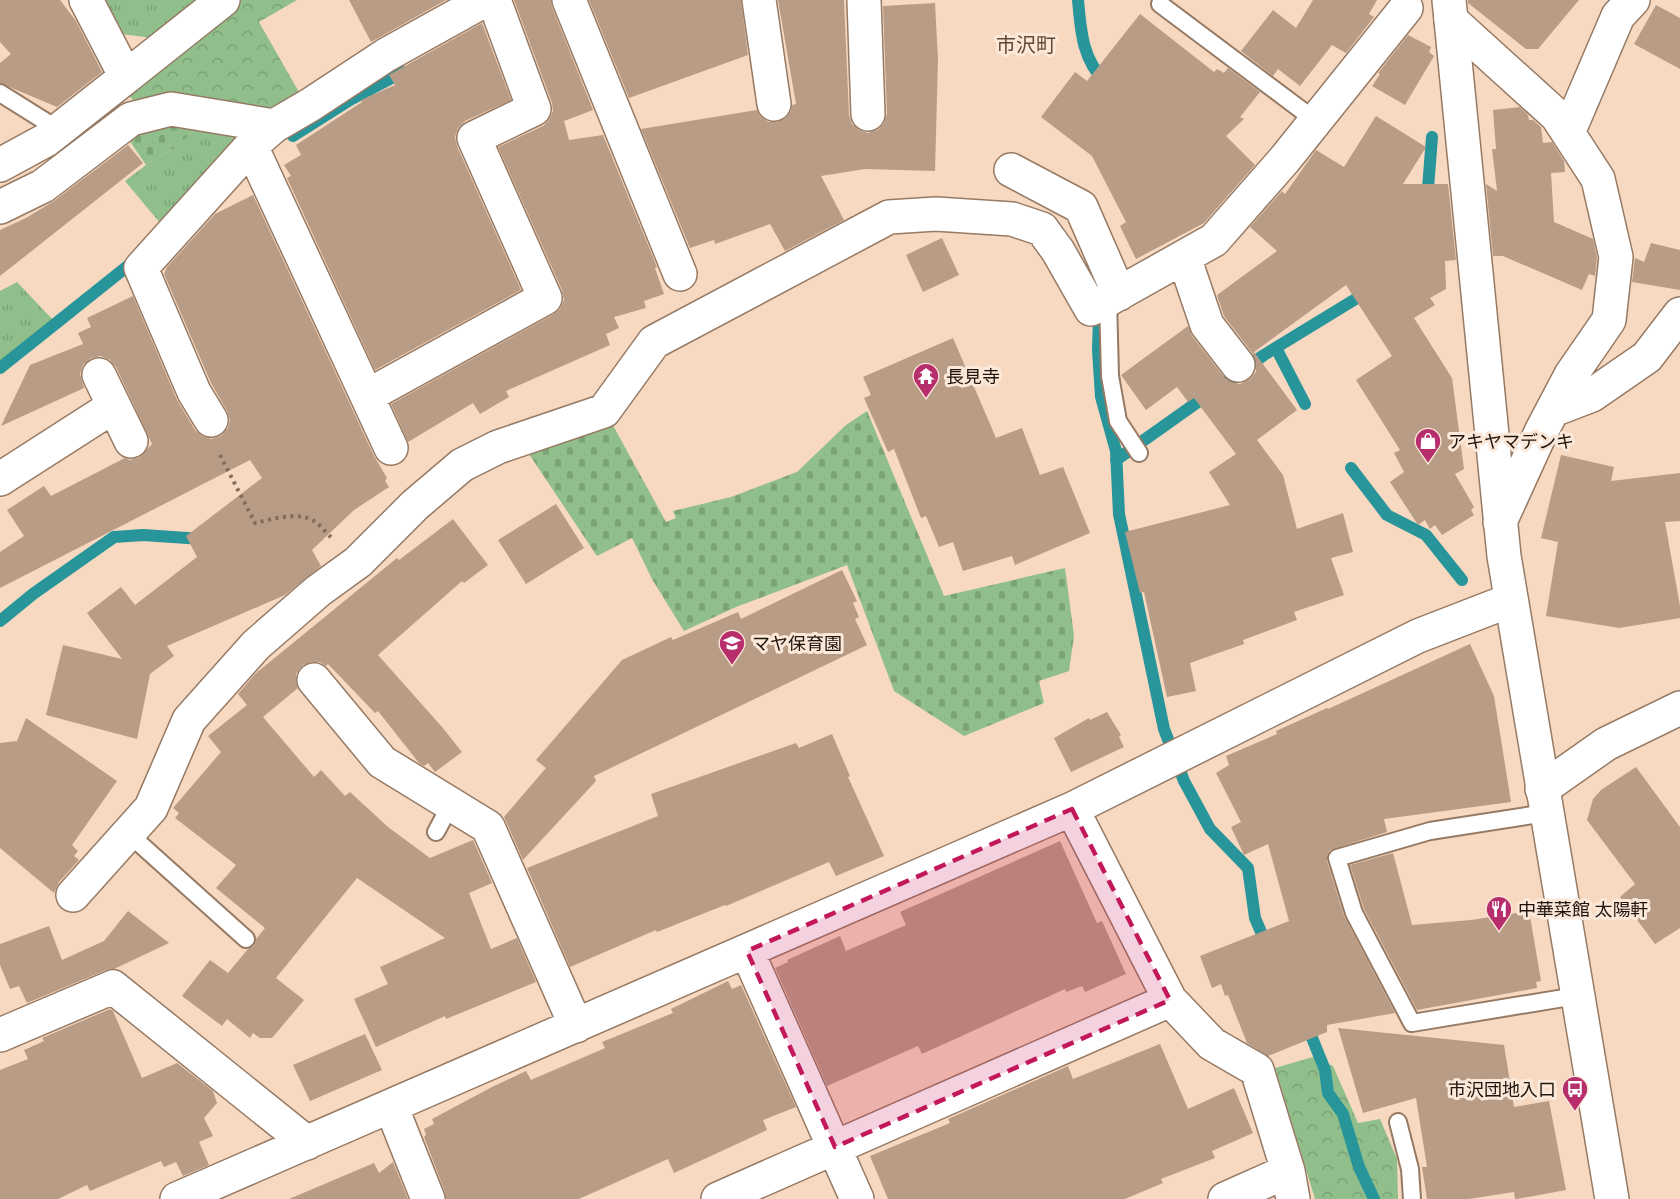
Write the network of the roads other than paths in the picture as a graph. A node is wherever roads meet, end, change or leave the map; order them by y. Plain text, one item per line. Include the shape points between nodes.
1 (86, 0) edge
2 (223, 0) edge
3 (485, 0) edge
4 (494, 0) edge
5 (569, 0) edge
6 (759, 0) edge
7 (864, 0) edge
8 (1633, 0) edge
9 (1160, 4) dead end
10 (1400, 4) edge
11 (1450, 12) edge
12 (126, 77) junction
13 (0, 93) edge
14 (774, 104) dead end
15 (868, 114) dead end
16 (1316, 121) junction
17 (59, 130) junction
18 (1568, 133) junction
19 (262, 136) junction
20 (0, 165) edge
21 (1011, 170) dead end
22 (0, 207) edge
23 (1184, 257) junction
24 (680, 274) dead end
25 (1113, 297) junction
26 (1680, 314) edge
27 (1238, 365) dead end
28 (99, 375) dead end
29 (367, 396) junction
30 (114, 406) junction
31 (1553, 410) junction
32 (211, 420) road end
33 (132, 441) dead end
34 (391, 448) dead end
35 (1135, 448) dead end
36 (0, 479) edge
37 (1500, 522) junction
38 (1511, 600) junction
39 (314, 680) dead end
40 (1680, 708) edge
41 (1544, 801) junction
42 (1072, 809) junction
43 (129, 834) junction
44 (73, 895) dead end
45 (246, 939) dead end
46 (747, 951) junction
47 (1576, 996) junction
48 (1170, 1000) junction
49 (576, 1026) junction
50 (0, 1035) edge
51 (391, 1106) junction
52 (1398, 1122) dead end
53 (307, 1143) junction
54 (835, 1147) junction
55 (1291, 1185) edge
56 (177, 1199) edge
57 (428, 1199) edge
58 (718, 1199) edge
59 (857, 1199) edge
60 (1225, 1199) edge
61 (1412, 1199) edge
62 (1612, 1199) edge

1 - 12 street
2 - 12 street
3 - 19 street via 386,55
4 - 29 street via 534,109 474,138 545,298
5 - 24 street
6 - 14 street
7 - 15 street
8 - 18 street via 1618,16
9 - 16 lane
10 - 11 street
10 - 16 street
11 - 18 street via 1557,116
11 - 37 street
12 - 17 street
13 - 17 lane
16 - 23 street via 1214,240
17 - 20 street
18 - 31 street via 1598,179 1616,257 1609,320 1571,375
19 - 22 street via 171,109 132,119 43,186
19 - 29 street
19 - 32 street via 141,268 194,392
21 - 25 street via 1081,207
23 - 25 street
23 - 27 street via 1206,325
25 - 35 lane via 1110,376 1118,421
25 - 43 street via 1091,309 1042,229 1012,219 936,214 889,217 696,313 654,342 604,411 498,447 462,465 358,562 256,645 189,720 151,808
26 - 31 street via 1647,357 1592,395
28 - 30 street
29 - 34 street
30 - 33 street
30 - 36 street
31 - 37 street
37 - 38 street
38 - 41 street
38 - 42 street via 1418,636
39 - 49 street via 382,762 444,818 488,827
40 - 41 street via 1606,744
41 - 47 street
41 - 47 lane via 1337,858 1354,913 1412,1023
42 - 46 street
42 - 48 street
43 - 44 street
43 - 45 lane
46 - 49 street
46 - 54 street
47 - 62 street
48 - 54 street
48 - 55 street via 1212,1044 1257,1070
49 - 51 street
50 - 53 street via 113,987
51 - 53 street
51 - 57 street
52 - 61 lane via 1410,1169
53 - 56 street
54 - 58 street
54 - 59 street
55 - 60 street

